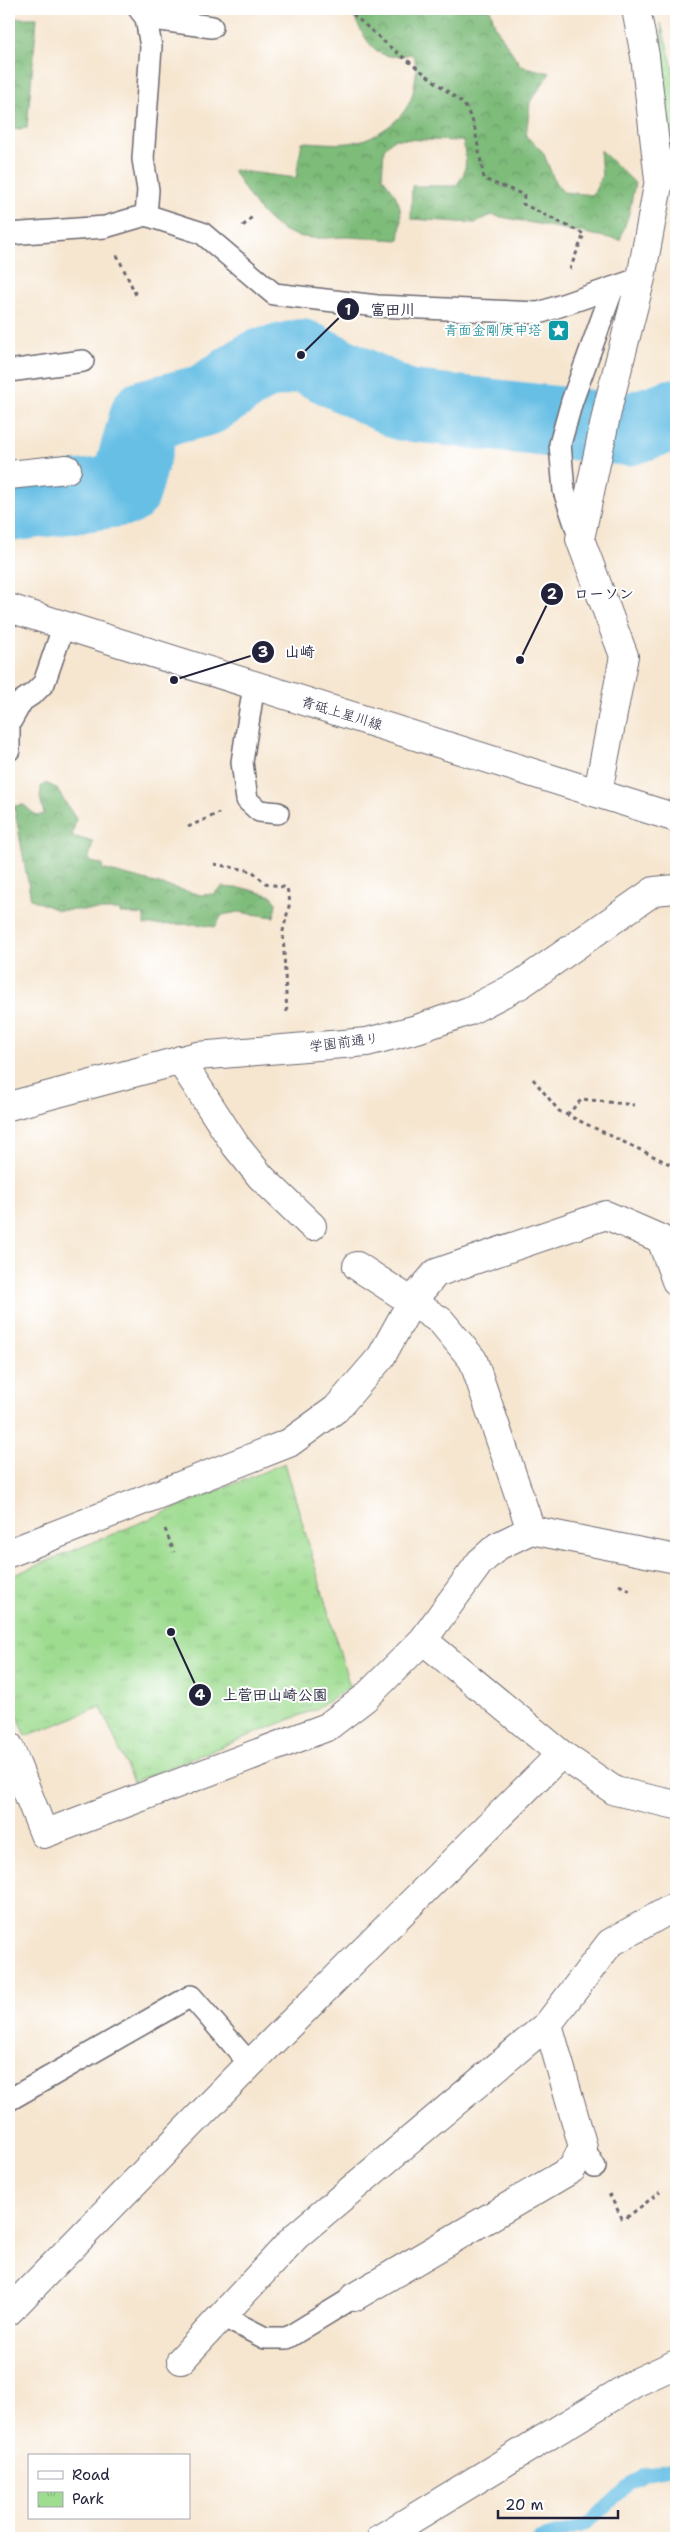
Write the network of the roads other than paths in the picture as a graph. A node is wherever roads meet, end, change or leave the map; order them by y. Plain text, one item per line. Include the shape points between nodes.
1 (636, 9) edge
2 (142, 13) edge
3 (212, 26) dead end
4 (146, 215) junction
5 (9, 234) edge
6 (641, 278) junction
7 (613, 288) junction
8 (83, 361) dead end
9 (9, 372) edge
10 (67, 469) dead end
11 (9, 475) edge
12 (580, 539) junction
13 (9, 608) edge
14 (64, 625) junction
15 (254, 685) junction
16 (9, 724) edge
17 (9, 729) edge
18 (9, 750) edge
19 (598, 792) junction
20 (278, 813) dead end
21 (676, 818) edge
22 (676, 889) edge
23 (180, 1060) junction
24 (9, 1106) edge
25 (312, 1226) dead end
26 (357, 1266) dead end
27 (676, 1281) edge
28 (412, 1301) junction
29 (531, 1530) junction
30 (9, 1553) edge
31 (676, 1559) edge
32 (423, 1640) junction
33 (9, 1746) edge
34 (561, 1754) junction
35 (676, 1805) edge
36 (676, 1906) edge
37 (548, 2024) junction
38 (250, 2064) junction
39 (9, 2100) edge
40 (354, 2297) joint
41 (9, 2311) edge
42 (222, 2316) junction
43 (181, 2360) dead end
44 (676, 2364) edge
45 (381, 2538) edge

1 - 6 street via 645,56 659,180
2 - 3 lane
2 - 4 lane via 151,47 143,159 148,190
4 - 5 lane via 108,226
4 - 7 lane via 202,233 274,294 387,306 539,313
6 - 7 lane
6 - 12 street via 609,402
7 - 12 lane via 560,444 564,491
8 - 9 lane
10 - 11 street
12 - 19 street via 624,656
13 - 14 street, 青砥上星川線
14 - 15 street, 青砥上星川線
14 - 16 lane via 44,683 22,701
15 - 19 street, 青砥上星川線
15 - 20 lane via 242,762 248,800 260,811
17 - 18 lane
19 - 21 street, 青砥上星川線
22 - 23 street, 学園前通り via 654,890 521,984 469,1011 417,1029 367,1042
23 - 24 street, 学園前通り
23 - 25 street via 236,1146 261,1177
26 - 28 street
27 - 28 street via 661,1240 606,1215 436,1273
28 - 29 street via 441,1320 473,1360
28 - 30 street via 381,1357 336,1409 289,1444
29 - 31 street
29 - 32 street via 498,1546 480,1562
32 - 33 street via 365,1698 327,1728 44,1834
32 - 34 street
34 - 35 street via 615,1791
34 - 38 street
36 - 37 street via 610,1943
37 - 40 street via 589,2157
37 - 42 street via 296,2236
38 - 39 lane via 190,1996
38 - 41 street
40 - 42 lane via 287,2338 265,2338
42 - 43 street
44 - 45 street via 635,2383

